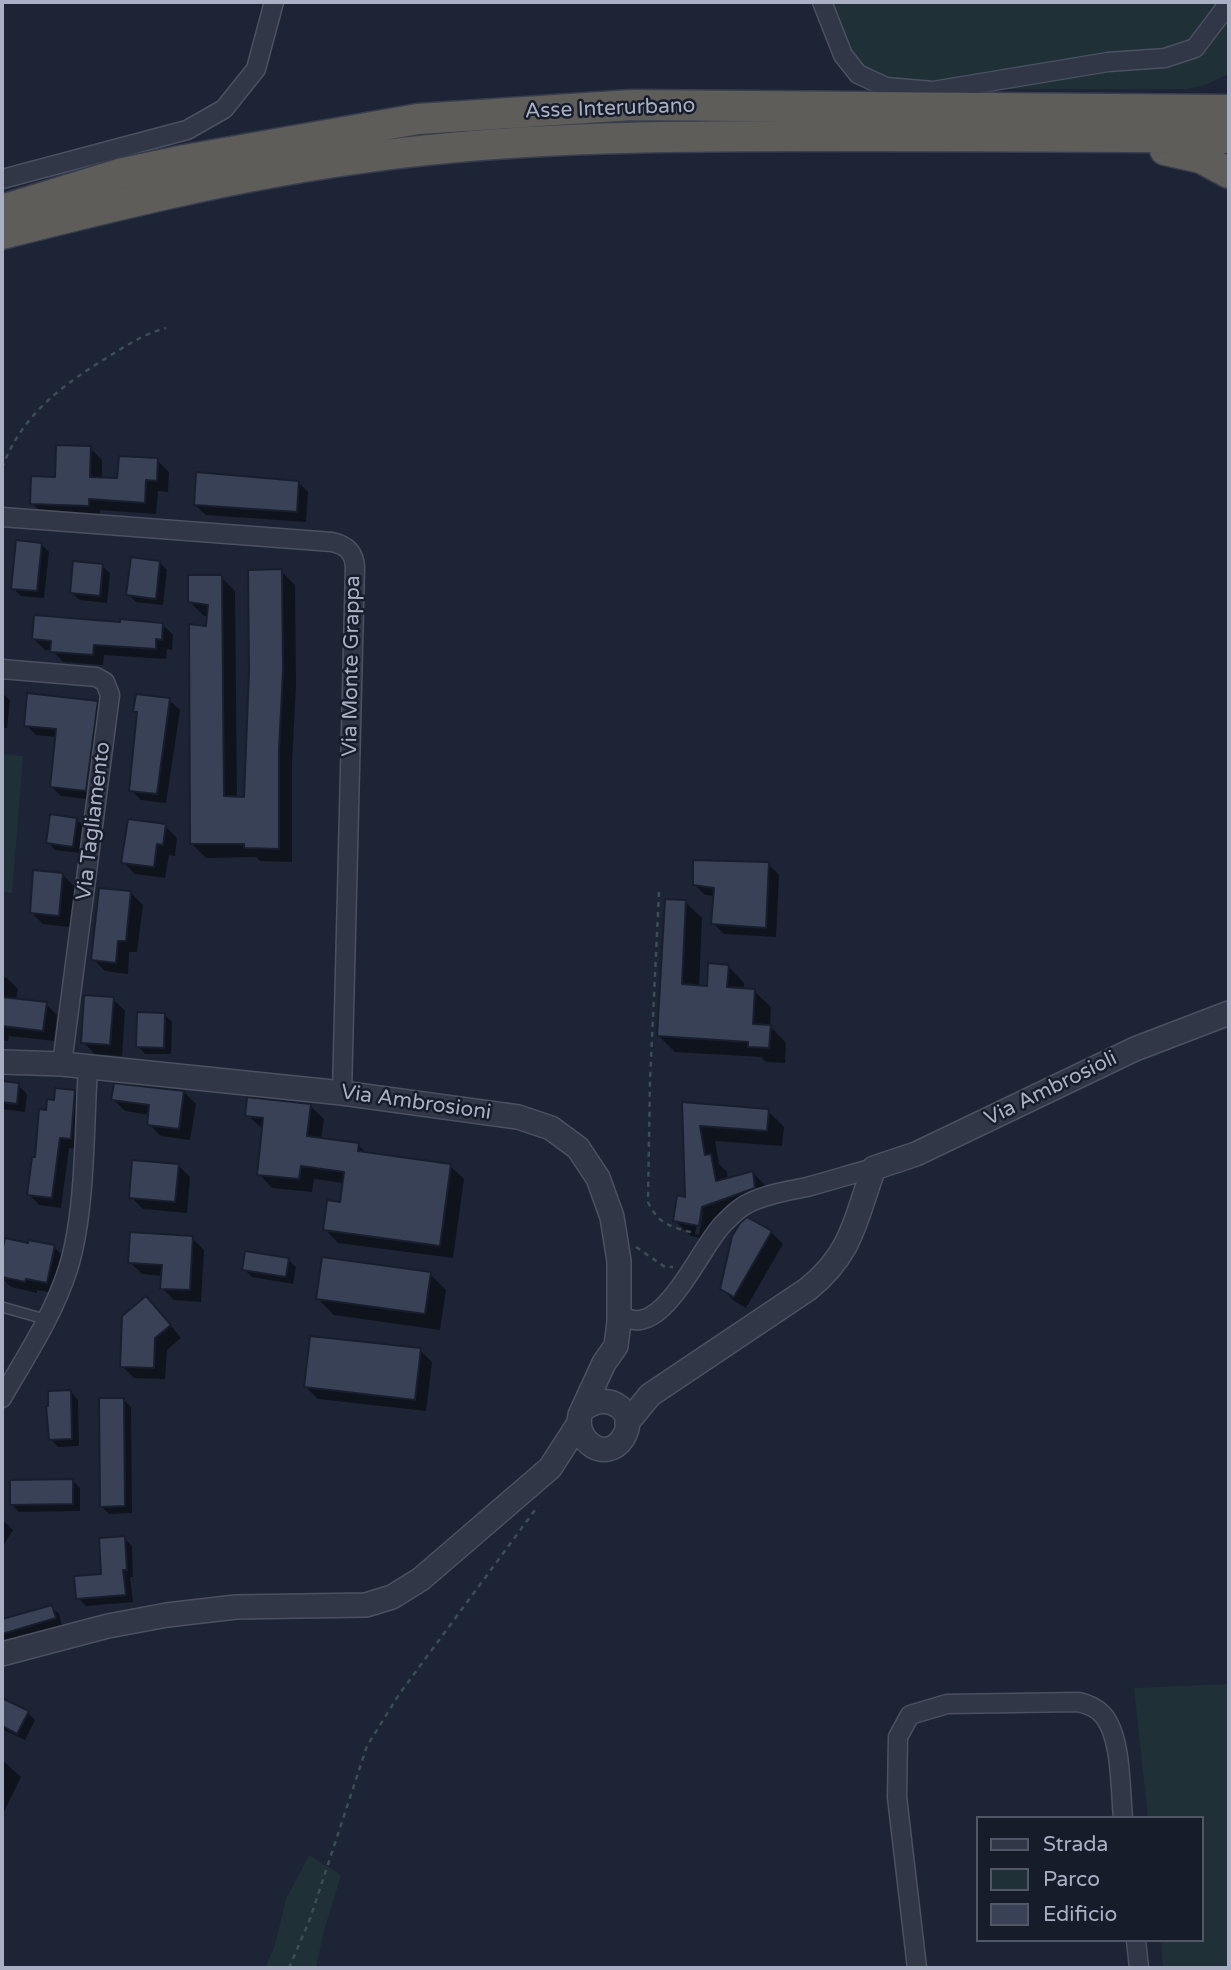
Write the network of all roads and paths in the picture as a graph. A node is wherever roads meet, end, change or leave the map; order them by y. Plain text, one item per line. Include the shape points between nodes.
1 (274, 2) edge
2 (822, 2) edge
3 (1227, 2) edge
4 (1229, 88) edge
5 (1229, 110) edge
6 (1069, 123) junction
7 (1229, 138) edge
8 (1229, 173) edge
9 (2, 179) edge
10 (2, 210) edge
11 (2, 234) edge
12 (166, 328) dead end
13 (2, 468) edge
14 (2, 517) edge
15 (2, 669) edge
16 (659, 892) dead end
17 (1229, 1013) edge
18 (2, 1062) edge
19 (62, 1064) junction
20 (88, 1067) junction
21 (342, 1093) junction
22 (874, 1168) junction
23 (709, 1241) junction
24 (2, 1307) edge
25 (619, 1313) junction
26 (48, 1320) junction
27 (599, 1379) junction
28 (2, 1398) edge
29 (617, 1409) junction
30 (582, 1416) junction
31 (597, 1448) junction
32 (551, 1468) junction
33 (541, 1501) dead end
34 (2, 1654) edge
35 (1123, 1816) edge
36 (1136, 1942) edge
37 (289, 1968) edge
38 (918, 1968) edge
39 (1139, 1968) edge

1 - 9 street via 256,69 224,109 187,130
2 - 3 street via 843,55 858,74 886,87 933,91 1108,62 1165,58 1195,47
4 - 6 highway via 1215,95
5 - 6 highway, Asse Interurbano
6 - 7 highway, Asse Interurbano
6 - 8 highway via 1182,153
6 - 10 highway, Asse Interurbano via 632,105 418,120 119,174
6 - 11 highway, Asse Interurbano via 573,139 462,147 258,176
12 - 13 path via 147,333 70,380 40,407 10,447
14 - 21 street, Via Monte Grappa via 331,542 346,547 354,557
15 - 19 street, Via Tagliamento via 96,677 105,682 110,695
16 - 23 path via 648,1202 654,1216
17 - 22 street, Via Ambrosioli via 1135,1049 916,1154
18 - 19 street, Via Ambrosioni
19 - 20 street, Via Ambrosioni
20 - 21 street, Via Ambrosioni
20 - 26 street via 74,1244
21 - 25 street, Via Ambrosioni via 519,1117 546,1125 568,1139 594,1170 609,1208 619,1261
22 - 23 street via 749,1203
22 - 29 street via 846,1246 829,1271 650,1395
23 - 25 street via 675,1294 654,1316 634,1321
24 - 26 lane
25 - 27 street, Via Ambrosioni via 616,1346
26 - 28 street
27 - 29 street
27 - 30 street, Via Ambrosioni
29 - 30 street via 600,1401
29 - 31 street via 626,1430 612,1447
30 - 31 street via 583,1439
30 - 32 street, Via Ambrosioni
31 - 32 street
32 - 34 street via 421,1579 392,1597 366,1605 236,1607 167,1615
33 - 37 path via 400,1693 367,1746 310,1919
35 - 38 street via 1115,1742 1109,1724 1094,1707 1079,1702 947,1704 910,1716 898,1737 897,1797
36 - 39 street

